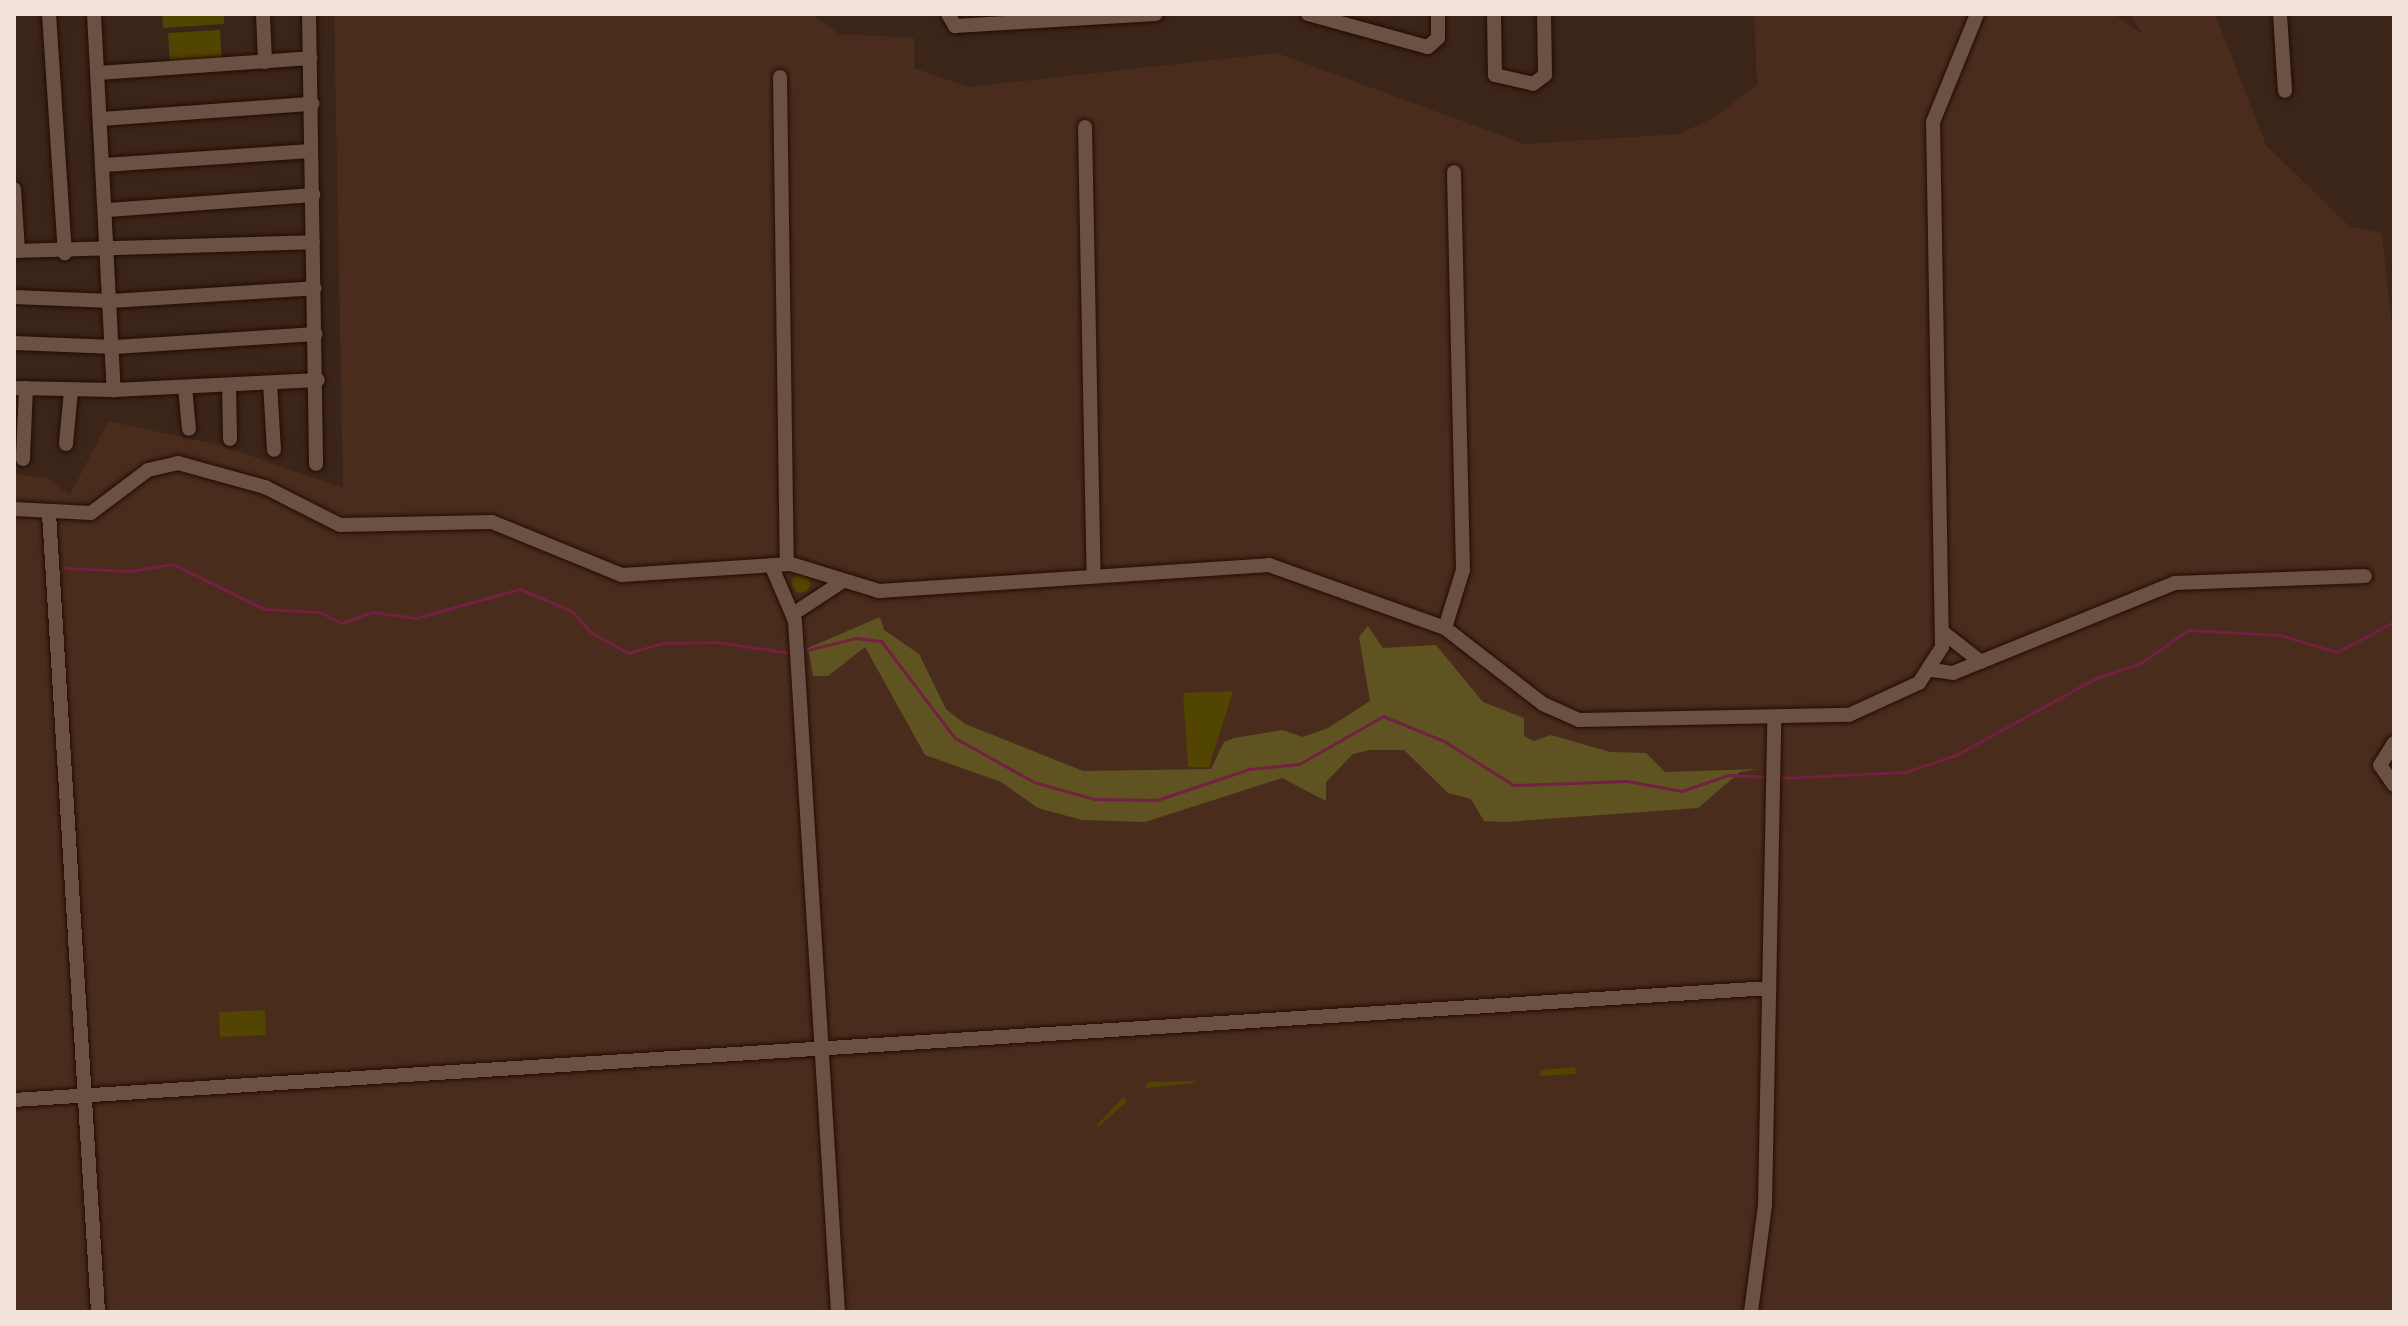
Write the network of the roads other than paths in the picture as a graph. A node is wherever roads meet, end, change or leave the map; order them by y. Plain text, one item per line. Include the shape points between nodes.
1 (49, 14) edge
2 (94, 14) edge
3 (263, 14) edge
4 (309, 14) edge
5 (948, 14) edge
6 (1156, 14) edge
7 (1308, 14) edge
8 (1438, 14) edge
9 (1494, 14) edge
10 (1544, 14) edge
11 (1977, 14) edge
12 (2280, 14) edge
13 (1134, 15) edge
14 (1324, 15) edge
15 (1076, 16) edge
16 (1038, 17) edge
17 (990, 19) edge
18 (1374, 21) edge
19 (310, 58) junction
20 (265, 62) junction
21 (98, 73) junction
22 (780, 77) dead end
23 (2285, 91) dead end
24 (312, 104) junction
25 (101, 119) junction
26 (1085, 127) dead end
27 (311, 151) junction
28 (104, 165) junction
29 (1454, 172) dead end
30 (14, 189) edge
31 (313, 195) junction
32 (108, 210) junction
33 (313, 242) junction
34 (16, 251) edge
35 (65, 253) junction
36 (110, 253) junction
37 (315, 288) junction
38 (14, 297) edge
39 (111, 301) junction
40 (316, 334) junction
41 (14, 343) edge
42 (115, 347) junction
43 (318, 380) junction
44 (270, 383) junction
45 (229, 385) junction
46 (185, 387) junction
47 (20, 388) edge
48 (71, 390) junction
49 (114, 390) junction
50 (189, 429) dead end
51 (230, 439) dead end
52 (66, 444) dead end
53 (274, 450) dead end
54 (23, 459) dead end
55 (316, 464) dead end
56 (14, 509) edge
57 (49, 513) junction
58 (787, 564) junction
59 (771, 565) junction
60 (1094, 576) junction
61 (2365, 576) dead end
62 (843, 581) junction
63 (793, 614) junction
64 (1445, 628) junction
65 (1944, 633) junction
66 (1981, 662) junction
67 (1932, 670) junction
68 (1774, 718) junction
69 (2394, 743) edge
70 (2394, 785) edge
71 (1769, 988) junction
72 (823, 1049) junction
73 (84, 1095) junction
74 (14, 1100) edge
75 (98, 1312) edge
76 (838, 1312) edge
77 (1751, 1312) edge

1 - 35 street
2 - 21 street
3 - 20 street
4 - 19 street
5 - 17 street via 955,26
6 - 13 street
7 - 14 street
8 - 18 street via 1438,38 1428,47
9 - 10 street via 1495,75 1533,84 1545,75
11 - 65 street via 1933,122
12 - 23 street
13 - 15 street
14 - 18 street
15 - 16 street
16 - 17 street
19 - 20 street
19 - 24 street
20 - 21 street
21 - 25 street
22 - 58 street
24 - 25 street
24 - 27 street
25 - 28 street
26 - 60 street
27 - 28 street
27 - 31 street
28 - 32 street
29 - 64 street via 1463,570
30 - 34 street
31 - 32 street
31 - 33 street
32 - 36 street
33 - 36 street
33 - 37 street
34 - 35 street
35 - 36 street
36 - 39 street
37 - 39 street
37 - 40 street
38 - 39 street
39 - 42 street
40 - 42 street
40 - 43 street
41 - 42 street
42 - 49 street
43 - 44 street
43 - 55 street
44 - 45 street
44 - 53 street
45 - 46 street
45 - 51 street
46 - 49 street
46 - 50 street
47 - 48 street
47 - 54 street
48 - 49 street
48 - 52 street
56 - 57 street
57 - 59 street via 96,512 148,470 182,463 265,487 337,524 492,522 611,573
57 - 73 street
58 - 59 street
58 - 62 street
59 - 63 street
60 - 62 street via 879,591
60 - 64 street via 1269,565
61 - 66 street via 2175,583
62 - 63 street
63 - 72 street
64 - 68 street via 1571,718
65 - 66 street
65 - 67 street
66 - 67 street via 1948,675
67 - 68 street via 1855,713
68 - 71 street
69 - 70 street via 2380,765
71 - 72 street
71 - 77 street via 1765,1213
72 - 73 street
72 - 76 street
73 - 74 street
73 - 75 street

